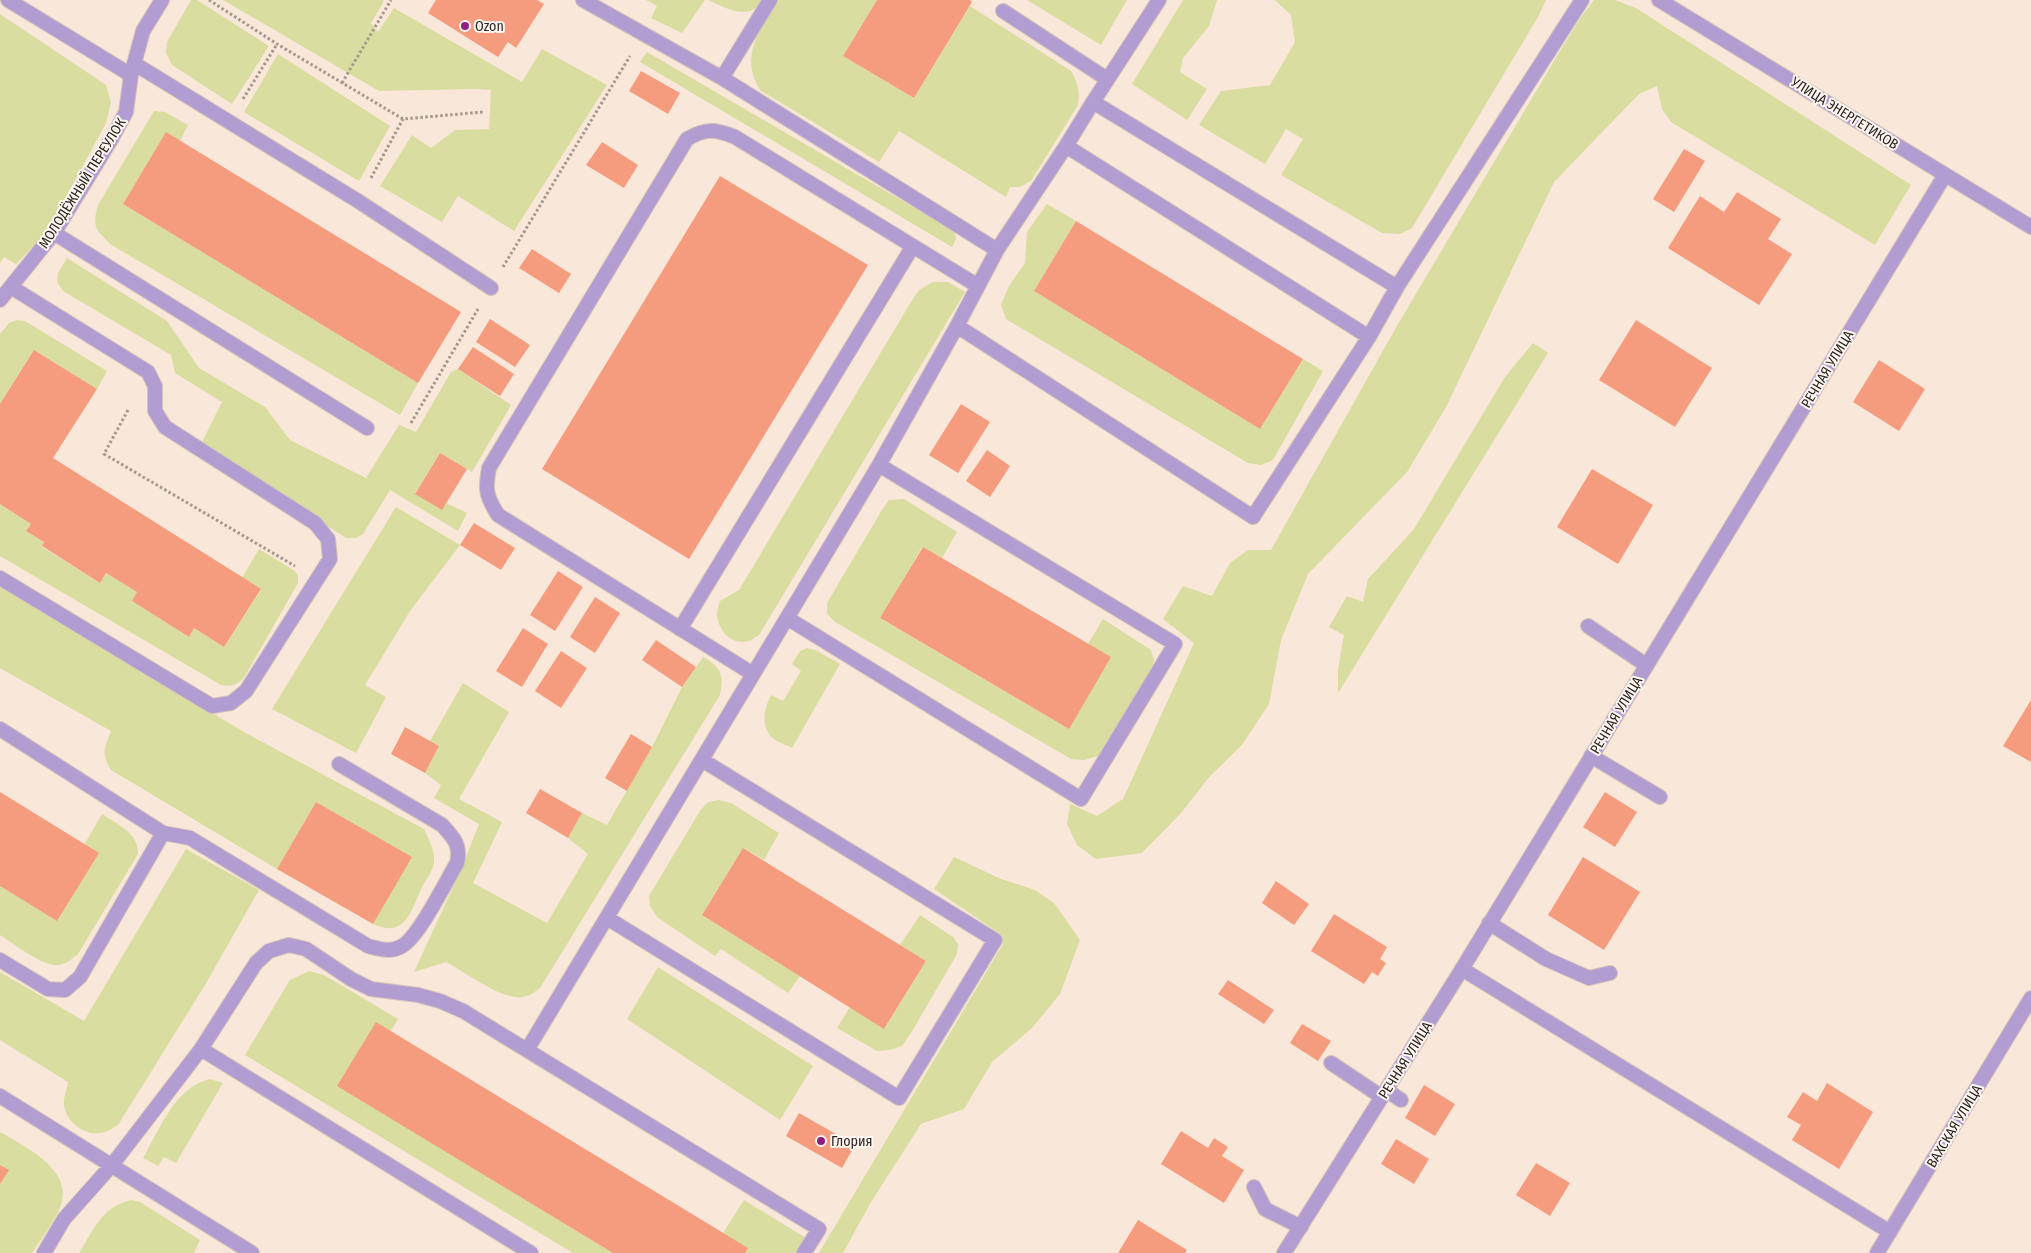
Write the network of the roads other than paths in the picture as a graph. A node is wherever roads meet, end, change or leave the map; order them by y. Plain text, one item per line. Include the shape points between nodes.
1 (8, 0) edge
2 (162, 0) edge
3 (583, 0) edge
4 (770, 0) edge
5 (1158, 0) edge
6 (1582, 0) edge
7 (1659, 0) edge
8 (1680, 5) edge
9 (1003, 11) dead end
10 (133, 69) junction
11 (722, 78) junction
12 (1107, 79) junction
13 (1093, 102) junction
14 (1066, 146) junction
15 (1945, 175) junction
16 (2031, 227) edge
17 (54, 233) junction
18 (913, 246) junction
19 (997, 250) junction
20 (978, 286) junction
21 (1397, 287) junction
22 (10, 288) junction
23 (491, 288) road end
24 (0, 300) edge
25 (958, 326) junction
26 (1369, 337) junction
27 (367, 428) dead end
28 (880, 465) junction
29 (0, 578) edge
30 (787, 618) junction
31 (1588, 626) dead end
32 (680, 629) junction
33 (1646, 665) junction
34 (753, 674) junction
35 (0, 729) edge
36 (1591, 756) junction
37 (702, 760) junction
38 (340, 764) dead end
39 (1660, 797) dead end
40 (163, 833) junction
41 (607, 918) junction
42 (1489, 923) junction
43 (0, 960) edge
44 (1462, 968) junction
45 (1610, 973) dead end
46 (2031, 998) edge
47 (201, 1049) junction
48 (527, 1050) junction
49 (1332, 1063) dead end
50 (1384, 1093) junction
51 (0, 1096) edge
52 (1401, 1100) dead end
53 (112, 1165) junction
54 (1254, 1187) dead end
55 (1300, 1227) junction
56 (1890, 1232) junction
57 (44, 1253) edge
58 (252, 1253) edge
59 (531, 1253) edge
60 (804, 1253) edge
61 (1284, 1253) edge
62 (1877, 1253) edge

1 - 10 street
2 - 10 street, МОЛОДЁЖНЫЙ ПЕРЕУЛОК via 143,31
3 - 11 street
4 - 11 street
5 - 12 street
6 - 21 street
7 - 8 street, УЛИЦА ЭНЕРГЕТИКОВ
8 - 15 street, УЛИЦА ЭНЕРГЕТИКОВ
9 - 12 street
10 - 17 street, МОЛОДЁЖНЫЙ ПЕРЕУЛОК via 126,112
10 - 23 street via 229,122
11 - 19 street
12 - 13 street
13 - 14 street
13 - 21 street
14 - 19 street
14 - 26 street
15 - 16 street, УЛИЦА ЭНЕРГЕТИКОВ
15 - 33 street, РЕЧНАЯ УЛИЦА
17 - 22 street, МОЛОДЁЖНЫЙ ПЕРЕУЛОК
17 - 27 street
18 - 20 street
18 - 32 street
18 - 32 street via 735,137 718,130 699,132 687,139 682,147 489,468 486,488 498,515
19 - 20 street
20 - 25 street
21 - 26 street
22 - 24 street, МОЛОДЁЖНЫЙ ПЕРЕУЛОК
22 - 29 street via 148,372 155,386 156,412 165,427 314,524 328,539 330,559 246,692 231,703 212,706
25 - 26 street via 1253,517
25 - 28 street
28 - 30 street
28 - 30 street via 1175,644 1081,799
30 - 34 street
31 - 33 street
32 - 34 street
33 - 36 street, РЕЧНАЯ УЛИЦА
34 - 37 street
35 - 40 street
36 - 39 street
36 - 42 street, РЕЧНАЯ УЛИЦА
37 - 41 street
37 - 41 street via 995,940 898,1098
38 - 40 street via 442,825 460,851 457,863 414,936 402,946 387,951 368,946 190,838
40 - 43 street via 80,977 65,990 48,989
41 - 48 street
42 - 44 street, РЕЧНАЯ УЛИЦА
42 - 45 street via 1546,959 1589,978
44 - 50 street, РЕЧНАЯ УЛИЦА
44 - 56 street
46 - 56 street, ВАХСКАЯ УЛИЦА
47 - 48 street via 256,963 269,951 289,945 306,949 371,989 440,1001 463,1011
47 - 53 street
47 - 59 street
48 - 60 street via 819,1229
49 - 50 street
50 - 52 street
50 - 55 street, РЕЧНАЯ УЛИЦА
51 - 53 street
53 - 57 street via 64,1219
53 - 58 street
54 - 55 street via 1265,1208
55 - 61 street, РЕЧНАЯ УЛИЦА
56 - 62 street, ВАХСКАЯ УЛИЦА

